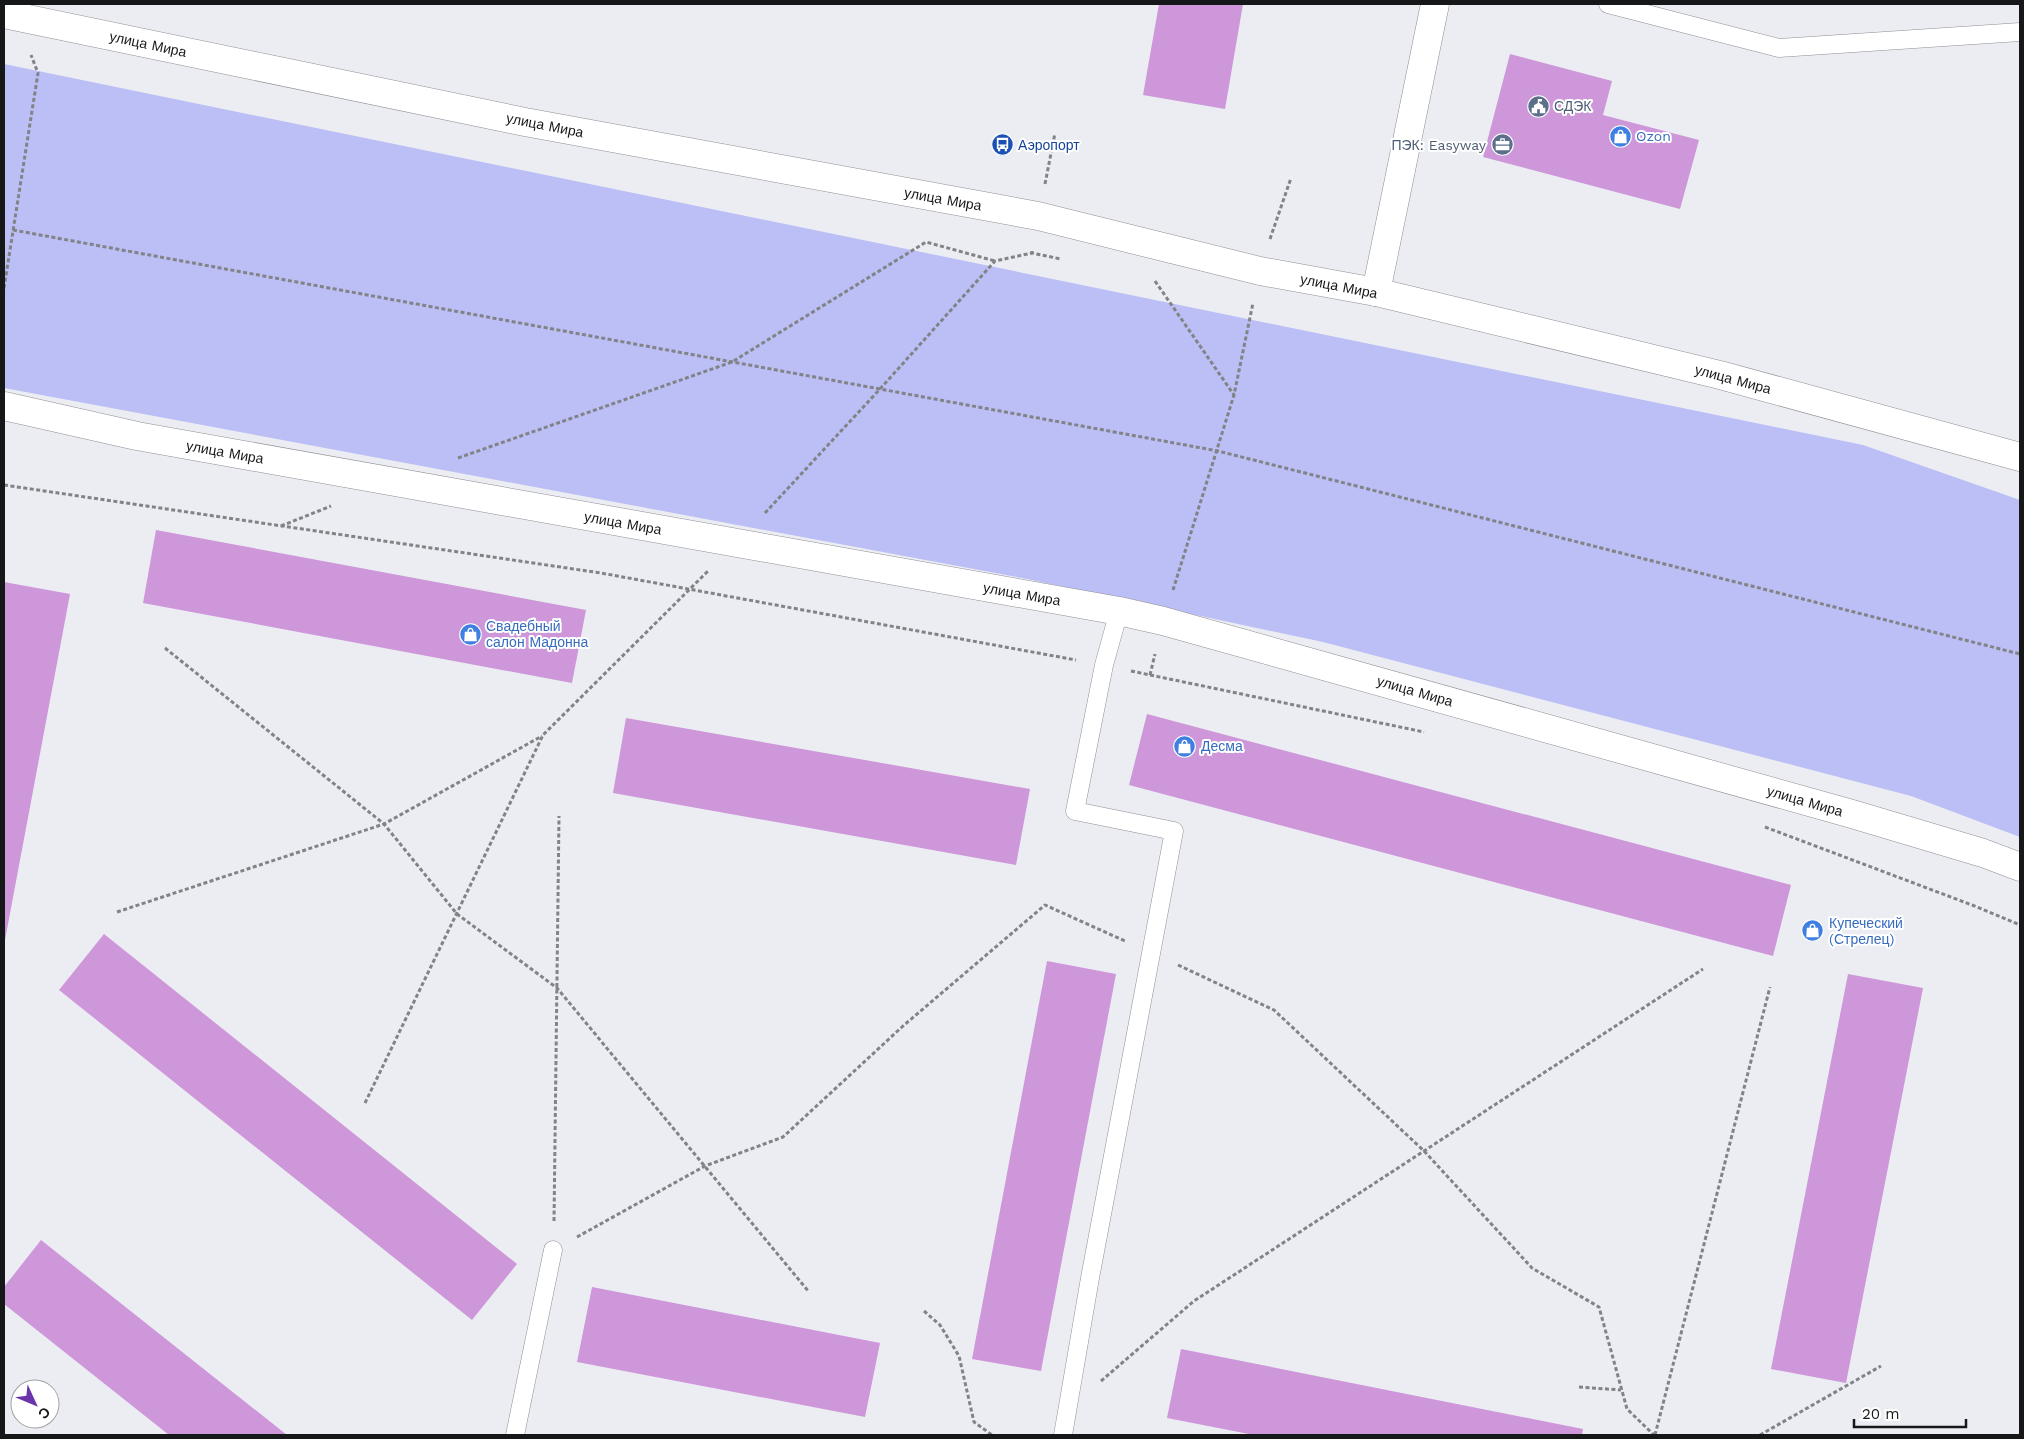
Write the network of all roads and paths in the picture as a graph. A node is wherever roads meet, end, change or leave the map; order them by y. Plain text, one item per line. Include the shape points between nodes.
1 (1435, 4) edge
2 (1608, 4) edge
3 (9, 11) edge
4 (2020, 32) edge
5 (1291, 178) dead end
6 (13, 230) junction
7 (1032, 253) dead end
8 (994, 261) junction
9 (1260, 271) junction
10 (4, 288) edge
11 (1376, 292) junction
12 (732, 362) junction
13 (880, 389) junction
14 (4, 406) edge
15 (1218, 451) junction
16 (2020, 457) edge
17 (456, 459) dead end
18 (4, 485) edge
19 (336, 504) dead end
20 (281, 526) junction
21 (737, 543) junction
22 (689, 589) junction
23 (1119, 611) junction
24 (1163, 621) junction
25 (165, 648) dead end
26 (2020, 654) edge
27 (1104, 665) junction
28 (1150, 675) junction
29 (1429, 733) dead end
30 (543, 735) junction
31 (559, 816) dead end
32 (384, 824) junction
33 (1758, 825) dead end
34 (2020, 867) edge
35 (117, 912) dead end
36 (457, 914) junction
37 (2020, 925) edge
38 (1151, 953) junction
39 (1703, 969) dead end
40 (1770, 987) dead end
41 (557, 988) junction
42 (365, 1103) dead end
43 (1424, 1151) junction
44 (705, 1166) junction
45 (554, 1250) junction
46 (809, 1292) dead end
47 (924, 1311) dead end
48 (1881, 1366) dead end
49 (1579, 1387) dead end
50 (1621, 1390) junction
51 (1067, 1411) junction
52 (515, 1435) edge
53 (992, 1435) edge
54 (1063, 1435) edge
55 (1654, 1435) edge
56 (1760, 1435) edge

1 - 11 street
2 - 4 lane via 1780,48
3 - 6 path via 38,73
3 - 9 street, улица Мира via 525,122 1038,216
5 - 9 path
6 - 10 path
6 - 12 path
7 - 8 path
8 - 12 path via 926,242
8 - 13 path
9 - 11 street, улица Мира
9 - 15 path via 1234,395
11 - 16 street, улица Мира via 1720,375
12 - 13 path
12 - 17 path
13 - 15 path
13 - 21 path
14 - 21 street, улица Мира via 137,436
15 - 24 path
15 - 26 path
18 - 20 path
19 - 20 path
20 - 22 path
21 - 22 path
21 - 23 street, улица Мира
22 - 27 path
22 - 30 path
23 - 24 street, улица Мира
23 - 27 lane
24 - 28 path
24 - 34 street, улица Мира via 1852,814
25 - 32 path
27 - 28 path
27 - 38 lane via 1075,811 1174,831
28 - 29 path
30 - 32 path
30 - 36 path
31 - 41 path
32 - 35 path
32 - 36 path
33 - 37 path
36 - 41 path
36 - 42 path
38 - 43 path via 1274,1010
38 - 44 path via 1044,905 903,1026 783,1137
38 - 51 lane
39 - 43 path
40 - 55 path
41 - 44 path
41 - 45 path
43 - 50 path via 1532,1268 1598,1307
43 - 51 path via 1194,1301
44 - 45 path
44 - 46 path
45 - 52 lane
47 - 53 path via 940,1325 959,1356 974,1422
48 - 56 path
49 - 50 path
50 - 55 path via 1626,1409
51 - 54 lane

